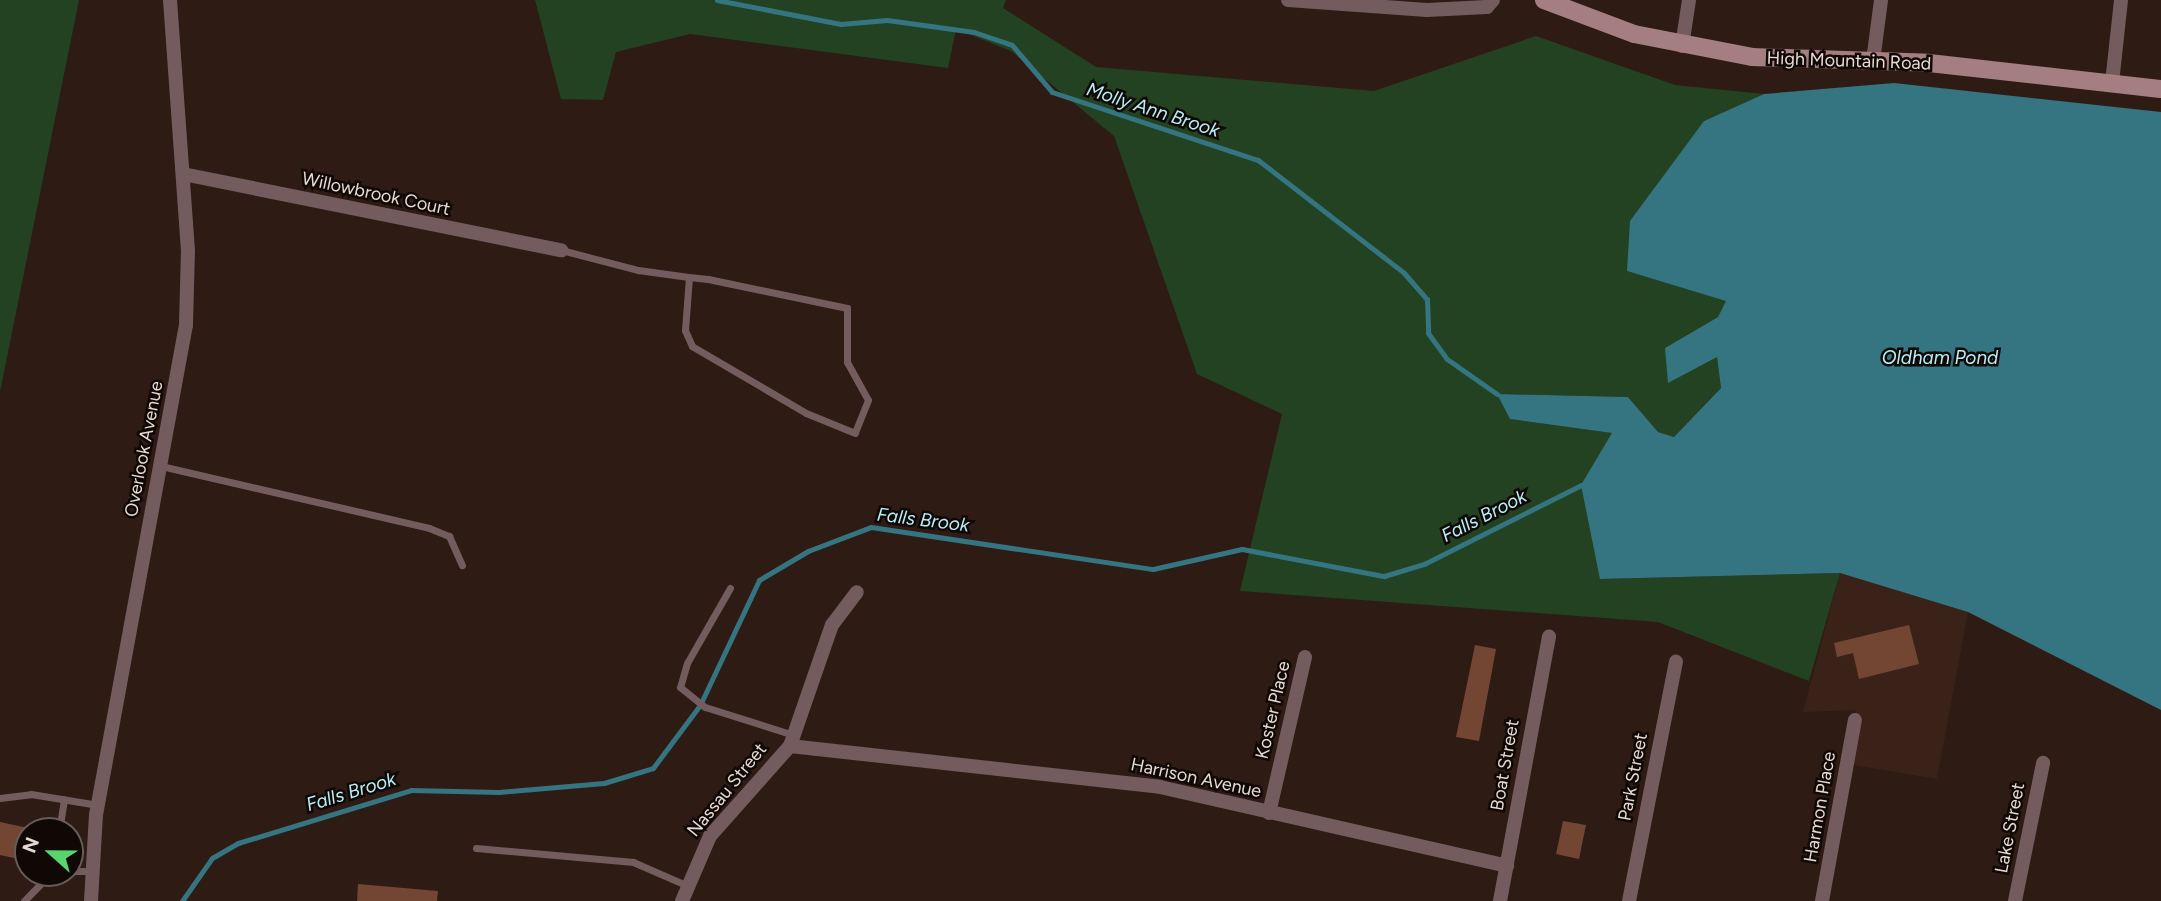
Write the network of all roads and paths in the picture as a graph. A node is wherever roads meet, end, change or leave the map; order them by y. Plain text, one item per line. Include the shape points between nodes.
1 (1288, 0) edge
2 (1493, 0) edge
3 (1544, 0) edge
4 (1689, 0) edge
5 (1881, 0) edge
6 (2121, 0) edge
7 (170, 3) edge
8 (1682, 46) junction
9 (1873, 61) junction
10 (2112, 83) junction
11 (2161, 89) edge
12 (183, 174) junction
13 (561, 250) joint
14 (690, 277) junction
15 (160, 466) junction
16 (462, 565) dead end
17 (730, 588) dead end
18 (857, 592) dead end
19 (1549, 636) dead end
20 (1304, 657) dead end
21 (1676, 662) dead end
22 (1855, 720) dead end
23 (792, 740) junction
24 (2043, 763) dead end
25 (0, 798) edge
26 (64, 799) junction
27 (98, 805) junction
28 (1269, 813) junction
29 (61, 817) edge
30 (476, 848) dead end
31 (1507, 866) junction
32 (84, 871) edge
33 (90, 871) junction
34 (686, 886) junction
35 (38, 887) edge
36 (24, 901) edge
37 (90, 901) edge
38 (682, 901) edge
39 (1500, 901) edge
40 (1629, 901) edge
41 (1822, 901) edge
42 (2015, 901) edge

1 - 2 street via 1427,10 1487,7
3 - 8 street, High Mountain Road
4 - 8 street
5 - 9 street
6 - 10 street
7 - 12 street, Overlook Avenue
8 - 9 street, High Mountain Road via 1752,57
9 - 10 street, High Mountain Road
10 - 11 street, High Mountain Road
12 - 13 street, Willowbrook Court
12 - 15 street, Overlook Avenue via 186,326
13 - 14 lane
14 - 14 lane via 847,307 847,362 868,400 855,433 806,413 692,346 685,330
15 - 16 lane via 429,528 449,536
15 - 27 street, Overlook Avenue
17 - 23 lane via 687,663 680,687 689,700
18 - 23 street, Nassau Street via 832,625
19 - 31 street, Boat Street
20 - 28 street, Koster Place
21 - 40 street, Park Street
22 - 41 street, Harmon Place
23 - 28 street, Harrison Avenue via 1134,783
23 - 34 street, Nassau Street via 710,836
24 - 42 street, Lake Street
25 - 26 lane via 31,794
26 - 27 lane
26 - 29 lane
27 - 33 street, Overlook Avenue
28 - 31 street, Harrison Avenue
30 - 34 lane via 633,862
31 - 39 street, Boat Street
32 - 33 lane
33 - 37 street, Overlook Avenue
34 - 38 street, Nassau Street
35 - 36 lane

